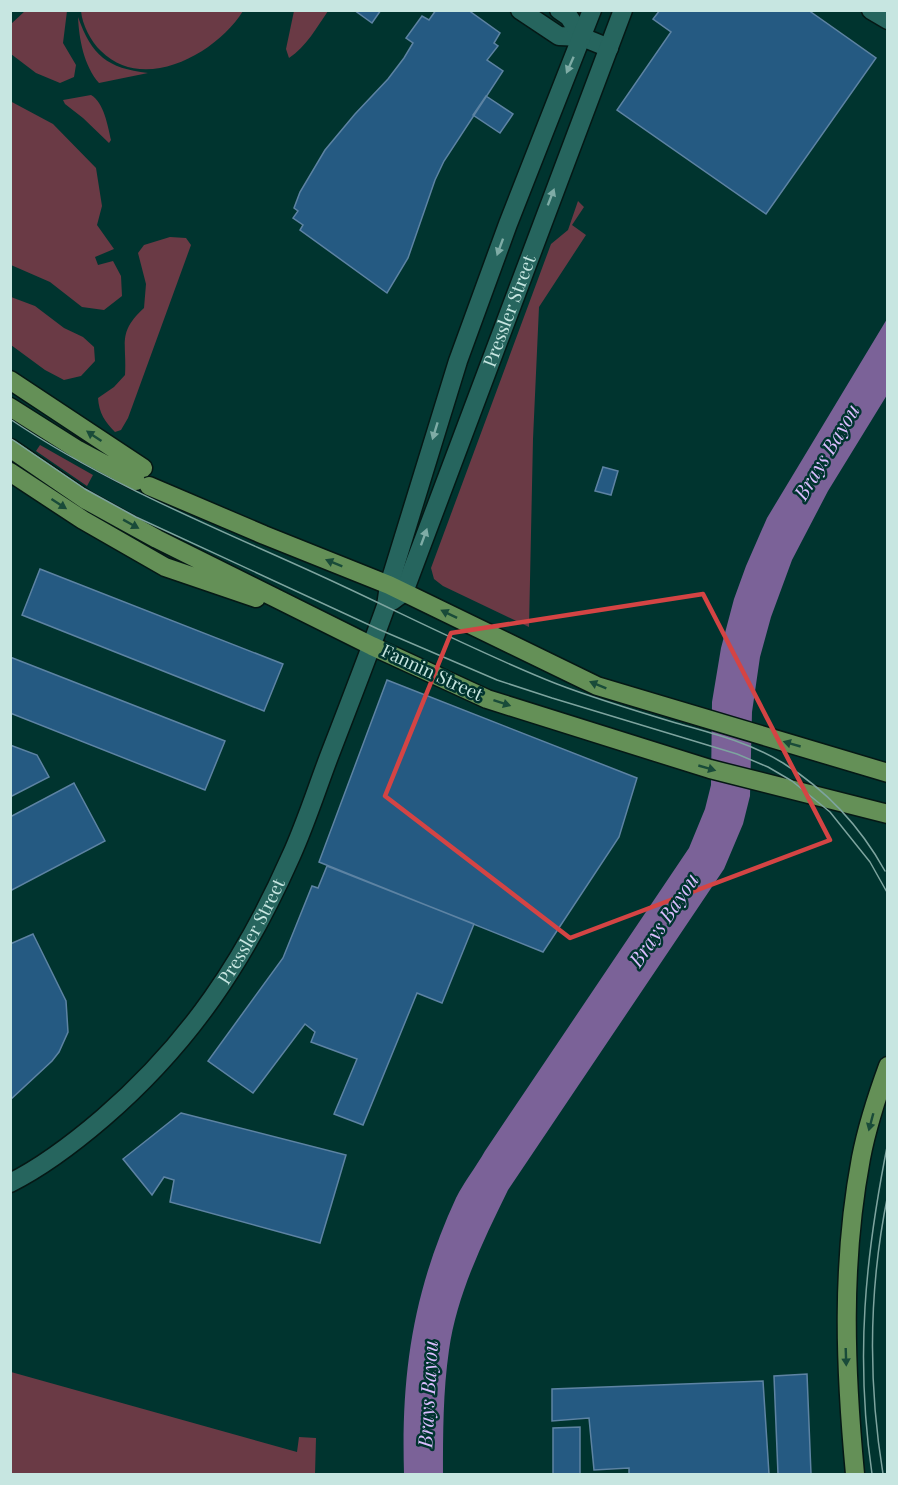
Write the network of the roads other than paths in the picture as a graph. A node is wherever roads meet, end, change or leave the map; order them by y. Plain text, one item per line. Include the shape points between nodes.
1 (520, 10) edge
2 (560, 10) edge
3 (592, 10) edge
4 (623, 10) edge
5 (871, 10) edge
6 (888, 20) edge
7 (582, 37) junction
8 (609, 48) junction
9 (508, 224) junction
10 (537, 235) junction
11 (10, 380) edge
12 (443, 406) junction
13 (10, 407) edge
14 (469, 416) junction
15 (10, 448) edge
16 (10, 472) edge
17 (146, 477) junction
18 (396, 588) junction
19 (330, 625) junction
20 (372, 646) junction
21 (888, 772) edge
22 (888, 814) edge
23 (888, 1066) edge
24 (10, 1183) edge
25 (855, 1474) edge

1 - 7 street via 559,36
2 - 7 street
3 - 7 street, Pressler Street
4 - 8 street, Pressler Street
5 - 6 street
7 - 8 street
7 -> 9 street, Pressler Street
10 -> 8 street, Pressler Street
9 - 10 street
9 -> 12 street, Pressler Street
10 - 14 street, Pressler Street
17 -> 11 main road
12 - 14 street
12 -> 18 street, Pressler Street
13 - 17 main road via 68,444
18 -> 14 street, Pressler Street
15 -> 19 main road, Fannin Street via 86,500
16 -> 19 main road via 165,567
18 -> 17 main road via 264,535
18 - 20 street, Pressler Street
21 -> 18 main road via 597,686
19 - 20 main road, Fannin Street
20 -> 22 main road, Fannin Street via 487,699 710,769
20 - 24 street, Pressler Street via 293,853 255,932 220,988 170,1054 135,1090 73,1142
23 -> 25 main road via 861,1157 850,1231 846,1359

